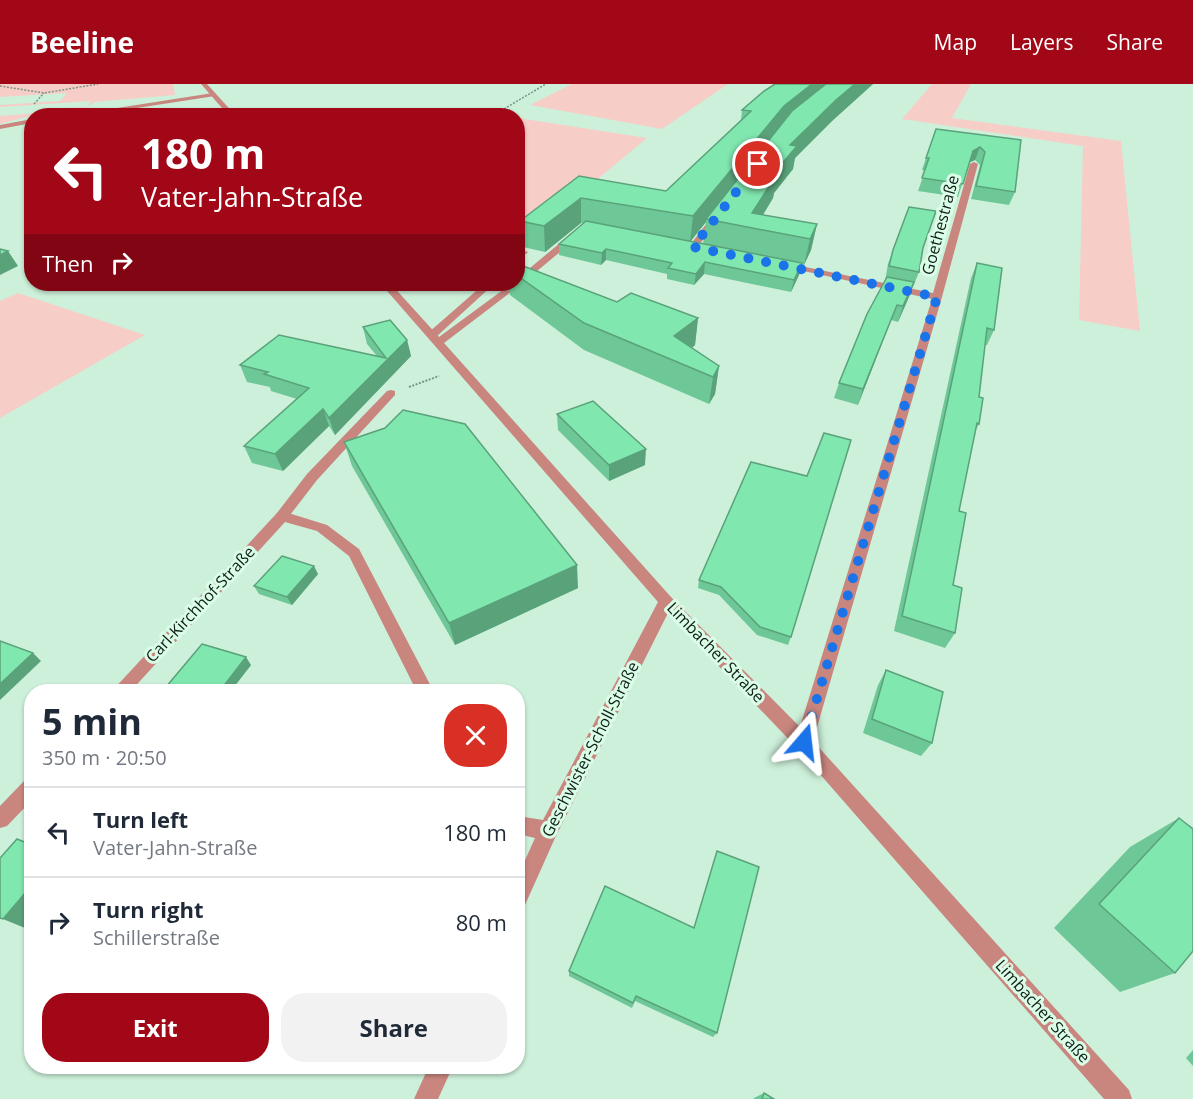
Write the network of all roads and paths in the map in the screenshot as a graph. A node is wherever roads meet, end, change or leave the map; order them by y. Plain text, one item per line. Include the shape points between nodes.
1 (13, 84) edge
2 (98, 84) edge
3 (204, 84) edge
4 (546, 84) edge
5 (0, 86) edge
6 (5, 86) junction
7 (213, 95) junction
8 (124, 108) edge
9 (225, 108) edge
10 (506, 108) edge
11 (24, 122) edge
12 (0, 127) edge
13 (974, 164) edge
14 (721, 211) edge
15 (584, 227) edge
16 (682, 245) edge
17 (693, 247) junction
18 (705, 249) edge
19 (774, 264) edge
20 (525, 276) edge
21 (392, 291) edge
22 (483, 291) edge
23 (506, 291) edge
24 (937, 297) junction
25 (438, 343) junction
26 (391, 393) joint
27 (282, 516) junction
28 (666, 601) junction
29 (126, 684) edge
30 (422, 684) edge
31 (804, 742) junction
32 (24, 794) edge
33 (0, 819) edge
34 (525, 826) edge
35 (548, 831) junction
36 (525, 882) edge
37 (437, 1074) edge
38 (426, 1099) edge
39 (1120, 1099) edge

1 - 6 path
2 - 6 path via 44,93
3 - 7 street
4 - 10 path
5 - 6 path
7 - 8 street
7 - 9 street
11 - 12 street
13 - 24 street, Goethestraße
14 - 17 street
15 - 20 street
16 - 17 street
17 - 18 street
19 - 24 street
21 - 25 street, Limbacher Straße
22 - 25 street
23 - 25 street
24 - 31 street, Goethestraße
25 - 26 path via 429,357 444,374
25 - 28 street, Limbacher Straße
26 - 27 street, Carl-Kirchhof-Straße via 312,477
27 - 29 street, Carl-Kirchhof-Straße
27 - 30 street via 322,528 354,553
28 - 31 street, Limbacher Straße
28 - 35 street, Geschwister-Scholl-Straße
31 - 39 street, Limbacher Straße
32 - 33 street
34 - 35 street
35 - 36 street, Geschwister-Scholl-Straße
37 - 38 street

